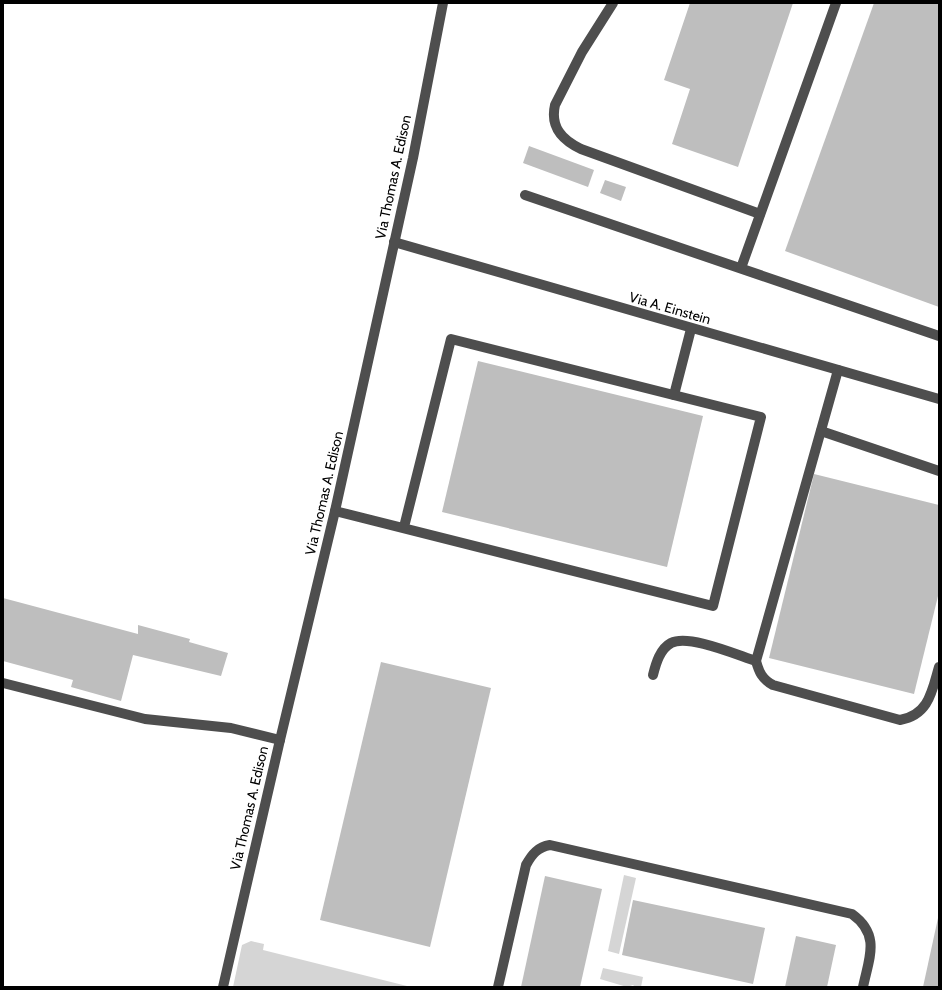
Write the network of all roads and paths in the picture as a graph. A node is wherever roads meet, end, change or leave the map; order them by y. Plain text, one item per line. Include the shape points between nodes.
1 (443, 3) edge
2 (613, 3) edge
3 (836, 3) edge
4 (525, 195) dead end
5 (760, 214) junction
6 (394, 242) junction
7 (741, 268) junction
8 (691, 329) junction
9 (939, 336) edge
10 (838, 370) junction
11 (674, 395) junction
12 (939, 399) edge
13 (821, 431) junction
14 (939, 470) edge
15 (336, 511) junction
16 (404, 527) junction
17 (756, 661) junction
18 (939, 667) edge
19 (653, 675) dead end
20 (3, 683) edge
21 (280, 740) junction
22 (222, 987) edge
23 (498, 987) edge
24 (863, 987) edge

1 - 6 street, Via Thomas A. Edison
2 - 5 street via 582,52 555,105 554,118 558,132 564,139 581,149
3 - 5 street
4 - 7 street
5 - 7 street
6 - 8 street, Via A. Einstein
6 - 15 street, Via Thomas A. Edison
7 - 9 street
8 - 10 street, Via A. Einstein
8 - 11 street
10 - 12 street, Via A. Einstein
10 - 13 street
11 - 16 street via 451,339
11 - 16 street via 761,417 713,606
13 - 14 street
13 - 17 street
15 - 16 street
15 - 21 street, Via Thomas A. Edison
17 - 18 street via 760,674 773,685 900,720 916,715 928,702
17 - 19 street via 695,642 678,641 670,643 659,656
20 - 21 street via 145,720 230,728
21 - 22 street, Via Thomas A. Edison
23 - 24 street via 526,865 538,850 550,845 852,914 866,928 872,943

